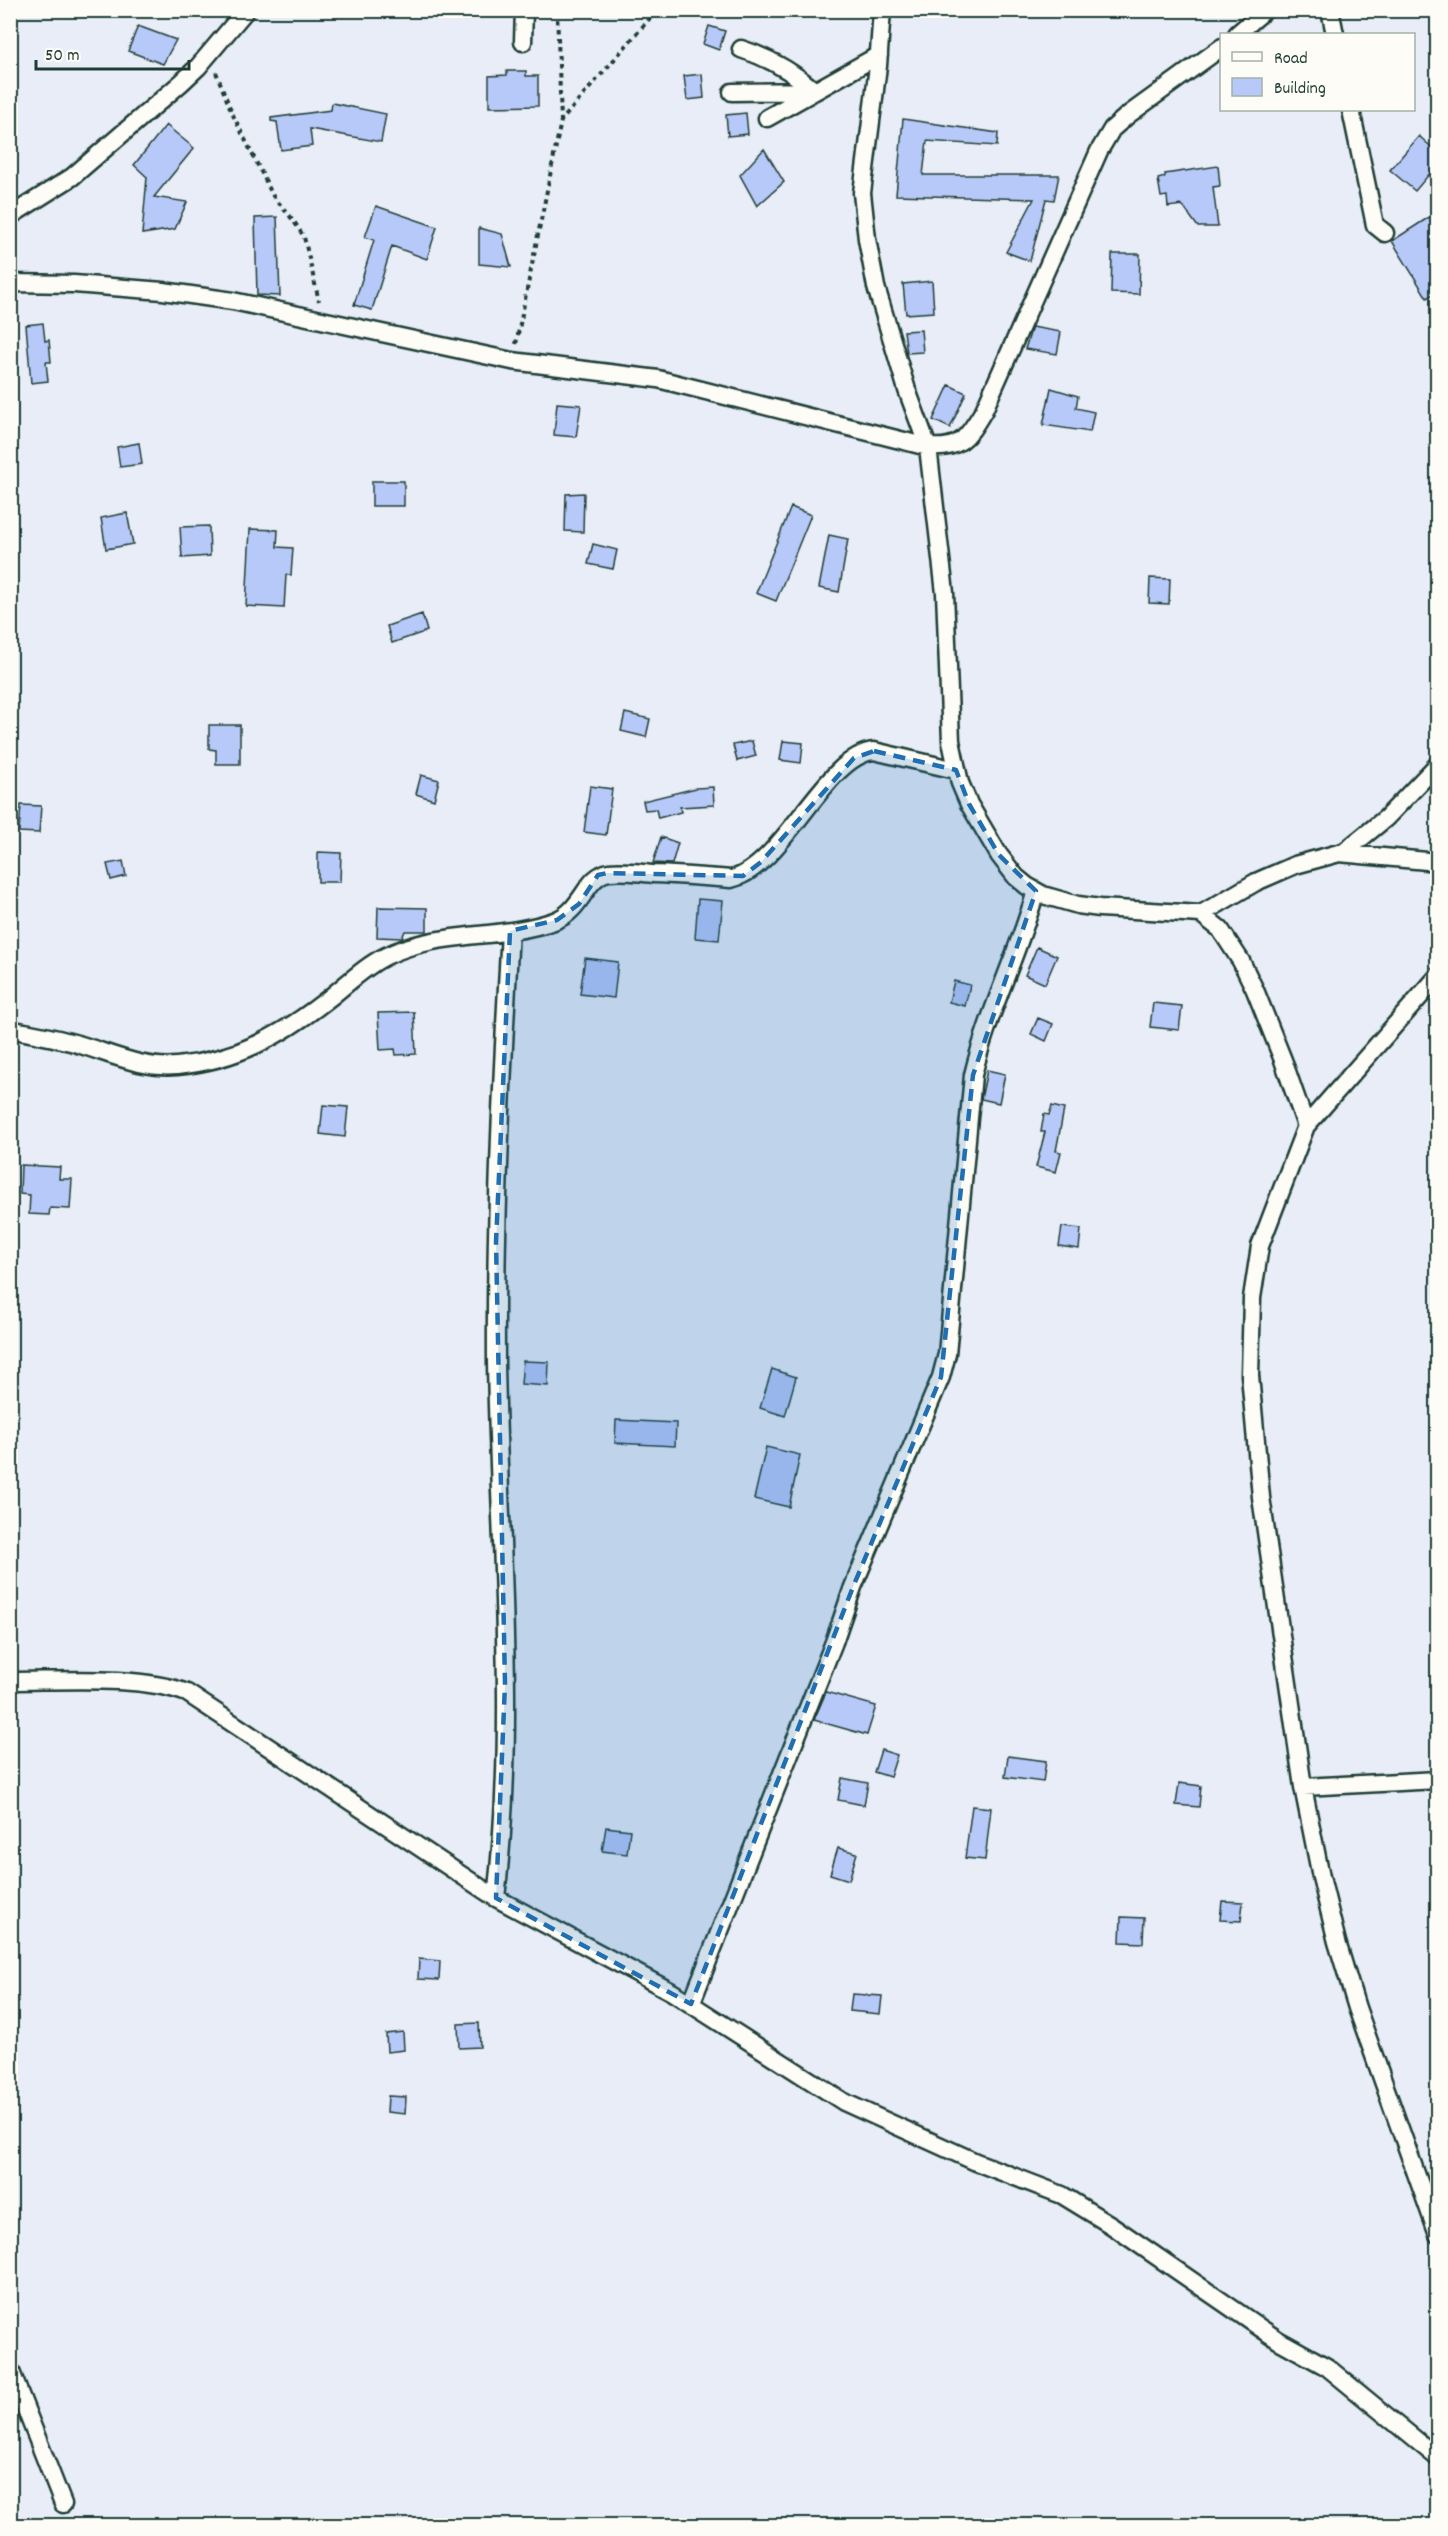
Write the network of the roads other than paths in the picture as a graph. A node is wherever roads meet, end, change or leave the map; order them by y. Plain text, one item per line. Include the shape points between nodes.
1 (246, 10) edge
2 (524, 10) edge
3 (882, 10) edge
4 (1265, 10) edge
5 (1330, 10) edge
6 (1238, 33) edge
7 (1335, 33) edge
8 (523, 42) dead end
9 (1220, 48) edge
10 (741, 50) dead end
11 (879, 55) junction
12 (815, 91) junction
13 (732, 92) dead end
14 (1351, 111) edge
15 (767, 118) dead end
16 (10, 216) edge
17 (1385, 233) dead end
18 (10, 283) edge
19 (928, 447) junction
20 (1437, 764) edge
21 (956, 770) junction
22 (1344, 852) junction
23 (1437, 862) edge
24 (1036, 891) junction
25 (1201, 914) junction
26 (510, 931) junction
27 (1437, 976) edge
28 (10, 1029) edge
29 (1306, 1126) junction
30 (10, 1681) edge
31 (1437, 1780) edge
32 (1303, 1787) junction
33 (496, 1898) junction
34 (692, 2004) junction
35 (1437, 2235) edge
36 (10, 2369) edge
37 (1437, 2458) edge
38 (63, 2504) dead end

1 - 16 street via 181,83 72,177
2 - 8 street
3 - 11 street
4 - 6 street
5 - 7 street
9 - 19 street via 1112,129 984,410 959,443 945,449
10 - 12 street via 765,56
11 - 12 street
11 - 19 street via 862,193 867,239 876,287
12 - 13 street
12 - 15 street
14 - 17 street via 1375,225
18 - 19 street via 74,284 197,295 512,361 658,379
19 - 21 street via 945,593 951,741
20 - 22 street via 1386,818
21 - 24 street via 969,804 999,855 1016,877
21 - 26 street via 864,752 838,773 761,862 743,876 731,879 598,875 579,904 557,920
22 - 23 street
22 - 25 street via 1283,870
24 - 25 street via 1078,905
24 - 34 street via 1014,960 981,1041 973,1076 947,1354 941,1377 853,1587
25 - 29 street via 1220,928 1242,961
26 - 28 street via 444,939 385,956 267,1040 246,1051 200,1063 132,1063 79,1044
26 - 33 street via 496,1242 505,1684 504,1785
27 - 29 street
29 - 32 street via 1260,1246 1252,1298 1250,1375 1261,1497
30 - 33 street via 133,1682 187,1693
31 - 32 street
32 - 35 street via 1347,1977
33 - 34 street
34 - 37 street via 844,2102 976,2162 1062,2195 1278,2340 1327,2367
36 - 38 street

